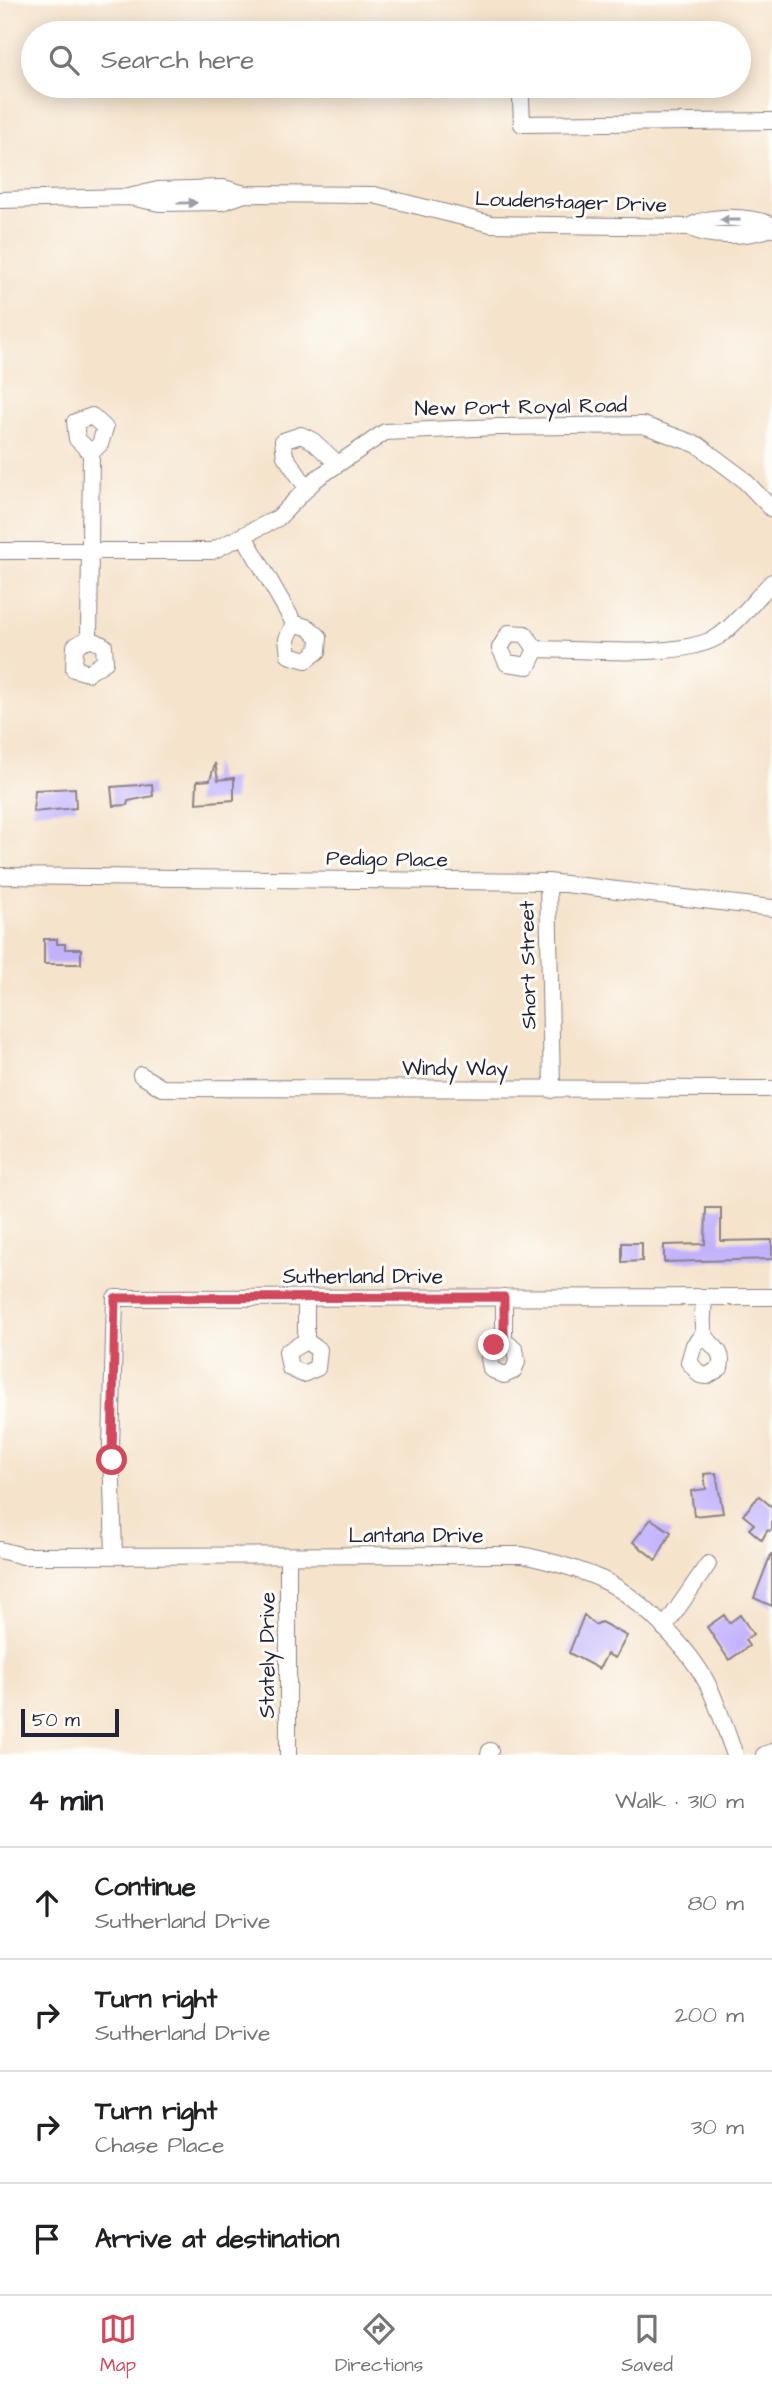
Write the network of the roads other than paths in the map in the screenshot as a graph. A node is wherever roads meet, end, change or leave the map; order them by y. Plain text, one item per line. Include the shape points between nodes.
1 (521, 99) dead end
2 (772, 121) edge
3 (0, 200) edge
4 (772, 227) edge
5 (90, 453) dead end
6 (338, 464) junction
7 (307, 488) junction
8 (772, 509) edge
9 (244, 536) junction
10 (0, 551) edge
11 (92, 552) junction
12 (772, 582) edge
13 (294, 624) dead end
14 (89, 638) dead end
15 (536, 649) dead end
16 (0, 876) edge
17 (548, 883) junction
18 (772, 908) edge
19 (141, 1074) dead end
20 (552, 1090) junction
21 (772, 1090) edge
22 (504, 1297) junction
23 (704, 1297) junction
24 (772, 1297) edge
25 (306, 1298) junction
26 (705, 1333) dead end
27 (306, 1340) dead end
28 (504, 1341) dead end
29 (0, 1550) edge
30 (114, 1556) junction
31 (288, 1556) junction
32 (708, 1564) dead end
33 (664, 1628) junction
34 (772, 1752) edge
35 (288, 1755) edge
36 (735, 1755) edge
37 (764, 1755) edge

1 - 2 street via 522,124
3 - 4 street, Loudenstager Drive via 129,197 159,203 222,202 244,194 374,195 491,224 689,227 701,234 760,233
5 - 11 street
6 - 7 street, New Port Royal Road
6 - 7 street via 301,435 283,441 285,456
6 - 8 street, New Port Royal Road via 385,432 643,425 698,445 742,478
7 - 9 street, New Port Royal Road via 278,518
9 - 11 street, New Port Royal Road via 212,551
9 - 13 street
10 - 11 street, New Port Royal Road
11 - 14 street
12 - 15 street via 719,636 691,646 652,651
16 - 17 street, Pedigo Place
17 - 18 street, Pedigo Place
17 - 20 street, Short Street
19 - 20 street, Windy Way via 162,1088
20 - 21 street, Windy Way
22 - 23 street, Sutherland Drive
22 - 25 street, Sutherland Drive
22 - 28 street
23 - 24 street, Sutherland Drive
23 - 26 street
25 - 27 street
25 - 30 street, Sutherland Drive via 115,1298
29 - 30 street, Lantana Drive via 23,1556
30 - 31 street, Lantana Drive
31 - 33 street, Lantana Drive via 522,1555 562,1563 606,1581
31 - 35 street, Stately Drive
32 - 33 street
33 - 36 street, Lantana Drive via 687,1649 708,1685
34 - 37 street

